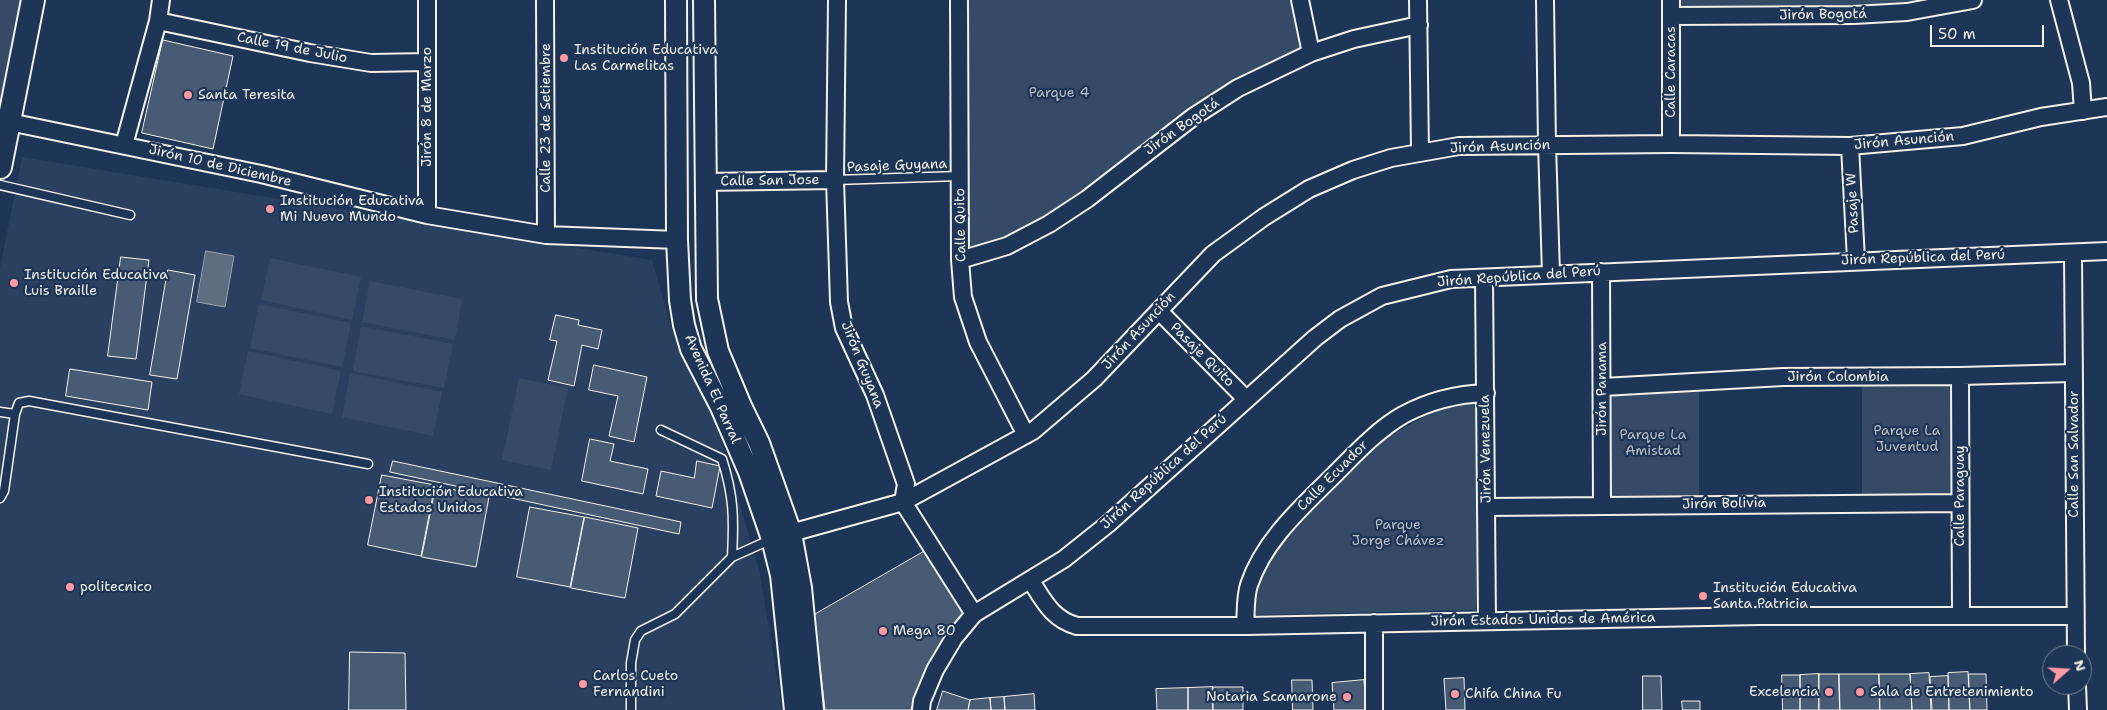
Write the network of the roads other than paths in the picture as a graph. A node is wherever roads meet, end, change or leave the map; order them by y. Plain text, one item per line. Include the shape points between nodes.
1 (33, 0) edge
2 (161, 0) edge
3 (427, 0) edge
4 (546, 0) edge
5 (676, 0) edge
6 (704, 0) edge
7 (837, 0) edge
8 (960, 0) edge
9 (1300, 0) edge
10 (1418, 0) edge
11 (1545, 0) edge
12 (1973, 0) edge
13 (2059, 0) edge
14 (1671, 8) edge
15 (158, 21) junction
16 (1419, 25) junction
17 (1311, 53) junction
18 (427, 62) junction
19 (2107, 107) edge
20 (2083, 112) junction
21 (4, 121) edge
22 (124, 144) junction
23 (1671, 144) junction
24 (1547, 145) junction
25 (1850, 146) junction
26 (1420, 152) junction
27 (0, 167) edge
28 (960, 176) junction
29 (835, 180) junction
30 (706, 182) junction
31 (0, 185) edge
32 (130, 215) dead end
33 (427, 215) junction
34 (546, 235) junction
35 (677, 240) junction
36 (2107, 251) edge
37 (2073, 253) junction
38 (960, 260) junction
39 (1856, 260) junction
40 (1601, 272) junction
41 (1552, 274) junction
42 (1484, 278) junction
43 (1159, 311) junction
44 (2073, 373) junction
45 (1960, 376) junction
46 (1603, 387) junction
47 (1486, 392) junction
48 (1246, 399) junction
49 (0, 412) edge
50 (15, 414) junction
51 (661, 430) dead end
52 (1026, 435) junction
53 (368, 464) dead end
54 (0, 498) edge
55 (904, 502) junction
56 (1960, 503) junction
57 (1602, 506) junction
58 (1487, 507) junction
59 (791, 533) junction
60 (772, 539) junction
61 (732, 557) junction
62 (1032, 581) junction
63 (974, 614) junction
64 (1961, 616) junction
65 (2074, 616) junction
66 (1487, 620) junction
67 (1374, 623) junction
68 (1245, 626) junction
69 (2075, 645) edge
70 (2077, 695) edge
71 (632, 710) edge
72 (795, 710) edge
73 (812, 710) edge
74 (921, 710) edge
75 (1374, 710) edge
76 (2078, 710) edge

1 - 21 main road
2 - 15 street
3 - 18 street, Jirón 8 de Marzo
4 - 34 street, Calle 23 de Setiembre
5 - 35 street, Avenida El Parral
6 - 30 street, Avenida El Parral
7 - 29 street, Jirón Guyana
8 - 28 street, Calle Quito
9 - 17 street
10 - 16 street
11 - 24 street
12 - 14 street, Jirón Bogotá via 1907,12 1854,15
13 - 20 street via 2081,83
14 - 23 street, Calle Caracas
15 - 18 street, Calle 19 de Julio via 371,63
15 - 22 street
16 - 17 street, Jirón Bogotá via 1354,39
16 - 26 street
17 - 38 street, Jirón Bogotá via 1238,88 1193,117 1087,199 1049,224 1007,246
18 - 33 street, Jirón 8 de Marzo
19 - 20 street, Jirón Asunción
20 - 25 street, Jirón Asunción via 2041,117 1963,136
21 - 22 street, Jirón 10 de Diciembre
21 - 27 main road
22 - 33 street, Jirón 10 de Diciembre
23 - 24 street, Jirón Asunción
23 - 25 street, Jirón Asunción
24 - 26 street, Jirón Asunción via 1459,146
24 - 41 street
25 - 39 street, Pasaje W
26 - 43 street, Jirón Asunción via 1352,170 1264,216 1213,254
28 - 29 lane, Pasaje Guyana
28 - 38 street, Calle Quito
29 - 30 street, Calle San Jose
29 - 55 street, Jirón Guyana via 839,302 844,328 875,395 906,484
30 - 59 street, Avenida El Parral via 711,325 724,366 759,443
31 - 32 lane
33 - 34 street, Jirón 10 de Diciembre
34 - 35 street, Jirón 10 de Diciembre
35 - 60 street, Avenida El Parral via 680,300 691,349 749,472
36 - 37 street, Jirón República del Perú
37 - 39 street, Jirón República del Perú
37 - 44 street, Calle San Salvador
38 - 52 street, Calle Quito via 963,297 978,342
39 - 40 street, Jirón República del Perú
40 - 41 street, Jirón República del Perú
40 - 46 street, Jirón Panama
41 - 42 street, Jirón República del Perú
42 - 47 street, Jirón Venezuela
42 - 48 street, Jirón República del Perú via 1451,279 1382,296 1340,319
43 - 48 street, Pasaje Quito
43 - 52 street, Jirón Asunción via 1094,379
44 - 45 street, Jirón Colombia
44 - 65 street, Calle San Salvador
45 - 46 street, Jirón Colombia via 1783,377
45 - 56 street, Calle Paraguay
46 - 57 street, Jirón Panama
47 - 58 street, Jirón Venezuela
47 - 68 street, Calle Ecuador via 1461,394 1430,403 1401,416 1371,438 1286,523 1263,556 1248,586
48 - 62 street, Jirón República del Perú via 1108,524
49 - 50 lane
50 - 53 lane via 19,403 29,401
50 - 54 lane via 4,491
51 - 61 lane via 722,459 734,516
52 - 55 street, Jirón Asunción
55 - 59 street, Jirón Asunción
55 - 63 street
56 - 57 street, Jirón Bolivia
56 - 64 street, Calle Paraguay
57 - 58 street, Jirón Bolivia
58 - 66 street, Jirón Venezuela
59 - 60 street, Jirón Asunción
59 - 73 street, Avenida El Parral via 801,588
60 - 61 lane
60 - 72 street, Avenida El Parral via 781,575
61 - 71 lane via 675,614 641,631 635,640 631,664
62 - 63 street, Jirón República del Perú
62 - 68 street, Jirón Estados Unidos de América via 1049,609 1065,622 1077,626
63 - 74 street, Jirón República del Perú via 954,638 935,670
64 - 65 street, Jirón Estados Unidos de América
64 - 66 street, Jirón Estados Unidos de América
65 - 69 street, Calle San Salvador
66 - 67 street, Jirón Estados Unidos de América
67 - 68 street, Jirón Estados Unidos de América
67 - 75 street
70 - 76 street

